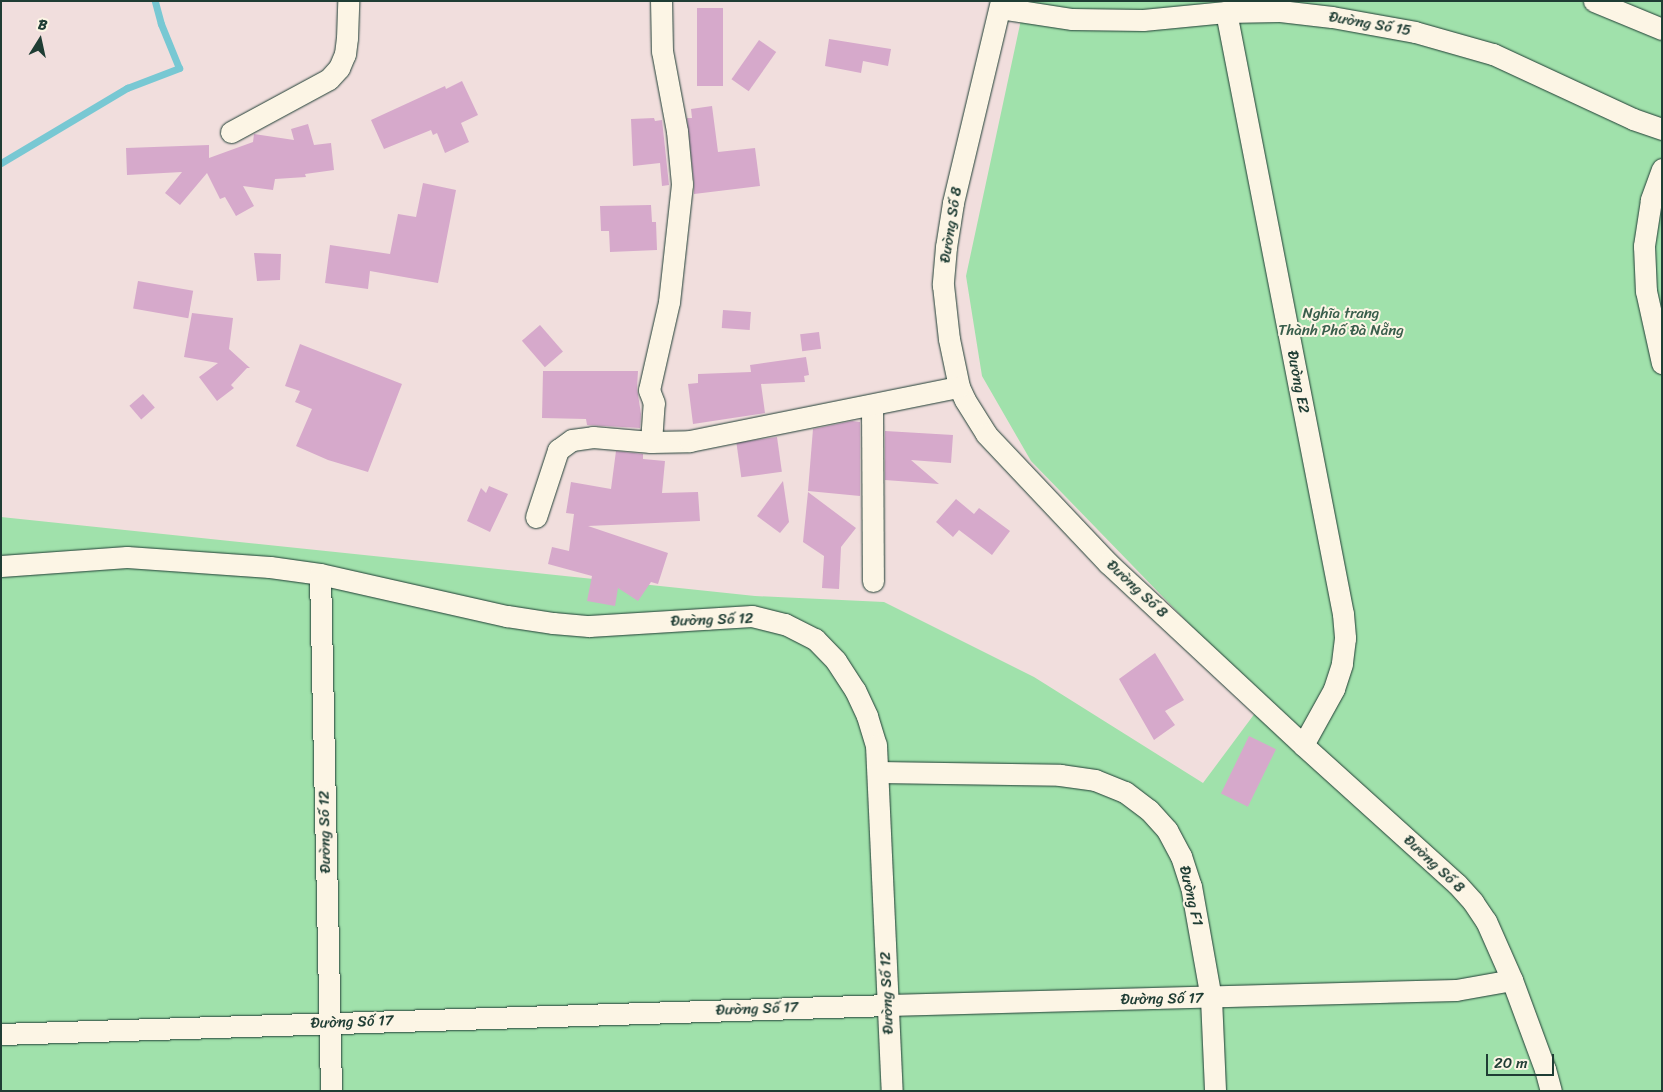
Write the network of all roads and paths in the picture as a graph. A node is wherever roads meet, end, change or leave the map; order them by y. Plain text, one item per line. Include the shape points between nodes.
1 (348, 1) edge
2 (660, 1) edge
3 (1594, 1) edge
4 (1001, 4) edge
5 (1226, 12) junction
6 (1662, 29) edge
7 (1662, 129) edge
8 (231, 132) dead end
9 (1662, 169) edge
10 (1662, 363) edge
11 (958, 387) junction
12 (872, 405) junction
13 (650, 442) junction
14 (536, 517) dead end
15 (1, 566) edge
16 (320, 574) junction
17 (873, 581) dead end
18 (1303, 745) junction
19 (878, 772) junction
20 (1512, 980) junction
21 (1211, 998) junction
22 (888, 1005) junction
23 (329, 1023) junction
24 (1, 1034) edge
25 (331, 1091) edge
26 (892, 1091) edge
27 (1215, 1091) edge
28 (1550, 1091) edge

1 - 8 street via 345,54 339,68 329,79
2 - 13 street via 662,50 677,131 682,184 669,302 649,390 654,403
3 - 6 street
4 - 5 street, Đường Số 15 via 1072,19 1144,20
4 - 11 street, Đường Số 8 via 953,203 946,247 944,285
5 - 7 street, Đường Số 15 via 1280,11 1416,32 1493,54 1633,119
5 - 18 street, Đường E2 via 1343,614 1342,664 1334,689
9 - 10 street via 1651,200 1644,246 1646,292
11 - 12 street
11 - 18 street, Đường Số 8 via 986,434 1108,563
12 - 13 street via 690,441
12 - 17 street
13 - 14 street via 593,438 572,440 558,450
15 - 16 street, Đường Số 12 via 127,557 270,567
16 - 19 street, Đường Số 12 via 507,616 554,623 589,626 752,616 785,624 815,639 836,661 855,690 876,745
16 - 23 street, Đường Số 12
18 - 20 street, Đường Số 8 via 1457,884 1486,921
19 - 21 street, Đường F1 via 1060,775 1095,780 1124,792 1149,810 1167,830 1181,856 1191,886
19 - 22 street, Đường Số 12
20 - 21 street, Đường Số 17 via 1456,990
20 - 28 street, Đường Số 8 via 1546,1069
21 - 22 street, Đường Số 17
21 - 27 street, Đường F1
22 - 23 street, Đường Số 17
22 - 26 street, Đường Số 12
23 - 24 street, Đường Số 17
23 - 25 street, Đường Số 12

